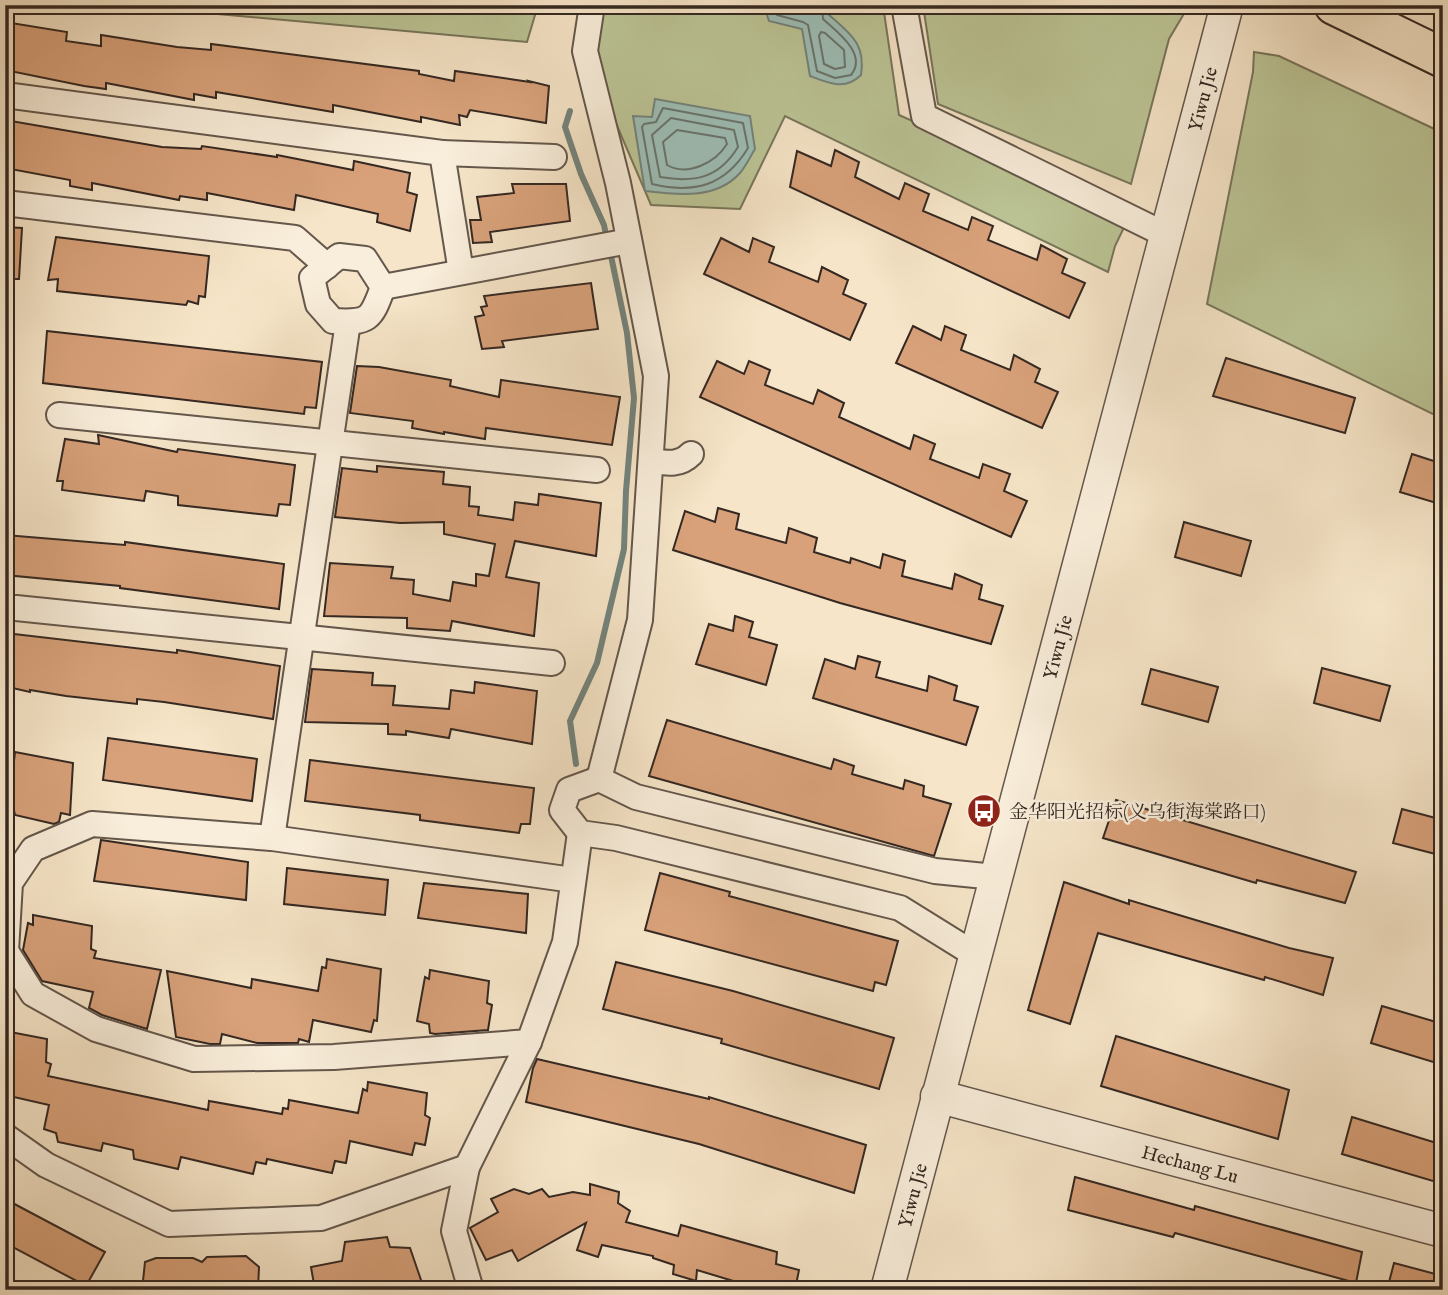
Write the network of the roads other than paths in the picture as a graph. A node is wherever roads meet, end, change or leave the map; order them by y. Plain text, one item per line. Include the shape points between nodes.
1 (592, 5) edge
2 (904, 5) edge
3 (1227, 5) edge
4 (1334, 5) edge
5 (1443, 58) edge
6 (5, 95) edge
7 (442, 153) junction
8 (499, 155) junction
9 (554, 157) dead end
10 (446, 178) junction
11 (5, 203) edge
12 (1166, 235) junction
13 (629, 241) junction
14 (327, 266) junction
15 (461, 272) junction
16 (383, 287) junction
17 (348, 322) junction
18 (59, 415) dead end
19 (330, 443) junction
20 (691, 454) dead end
21 (651, 461) junction
22 (597, 470) dead end
23 (16, 608) dead end
24 (301, 638) junction
25 (552, 663) dead end
26 (599, 779) junction
27 (580, 833) junction
28 (272, 838) junction
29 (995, 877) junction
30 (573, 880) junction
31 (974, 954) junction
32 (528, 1042) junction
33 (937, 1096) junction
34 (5, 1136) edge
35 (467, 1167) junction
36 (1443, 1231) edge
37 (471, 1290) edge
38 (887, 1290) edge

1 - 13 street via 585,51
2 - 12 street via 924,117
3 - 12 street, Yiwu Jie
4 - 5 main road
6 - 7 street
7 - 8 street
7 - 10 street
8 - 9 street
8 - 10 street
10 - 15 street
11 - 14 street via 295,238
12 - 29 street, Yiwu Jie
13 - 15 street
13 - 21 street via 656,376
14 - 16 street via 339,256 365,259
14 - 17 street via 312,278 318,304 333,321
15 - 16 street
16 - 17 street via 374,311 359,322
17 - 19 street
18 - 19 street
19 - 22 street
19 - 24 street
20 - 21 street via 674,464
21 - 26 street via 640,620
23 - 24 street
24 - 25 street
24 - 28 street
26 - 27 street via 569,790 562,810
26 - 29 street via 649,801 935,871
27 - 30 street
27 - 31 street via 900,908
28 - 30 street
28 - 32 street via 92,824 33,849 10,883 6,951 33,994 96,1029 194,1059 334,1057
29 - 31 street, Yiwu Jie
30 - 32 street via 565,942
31 - 33 street, Yiwu Jie
32 - 35 street
33 - 36 street, Hechang Lu
33 - 38 street, Yiwu Jie
34 - 35 street via 46,1165 169,1224 321,1218
35 - 37 street via 454,1231

